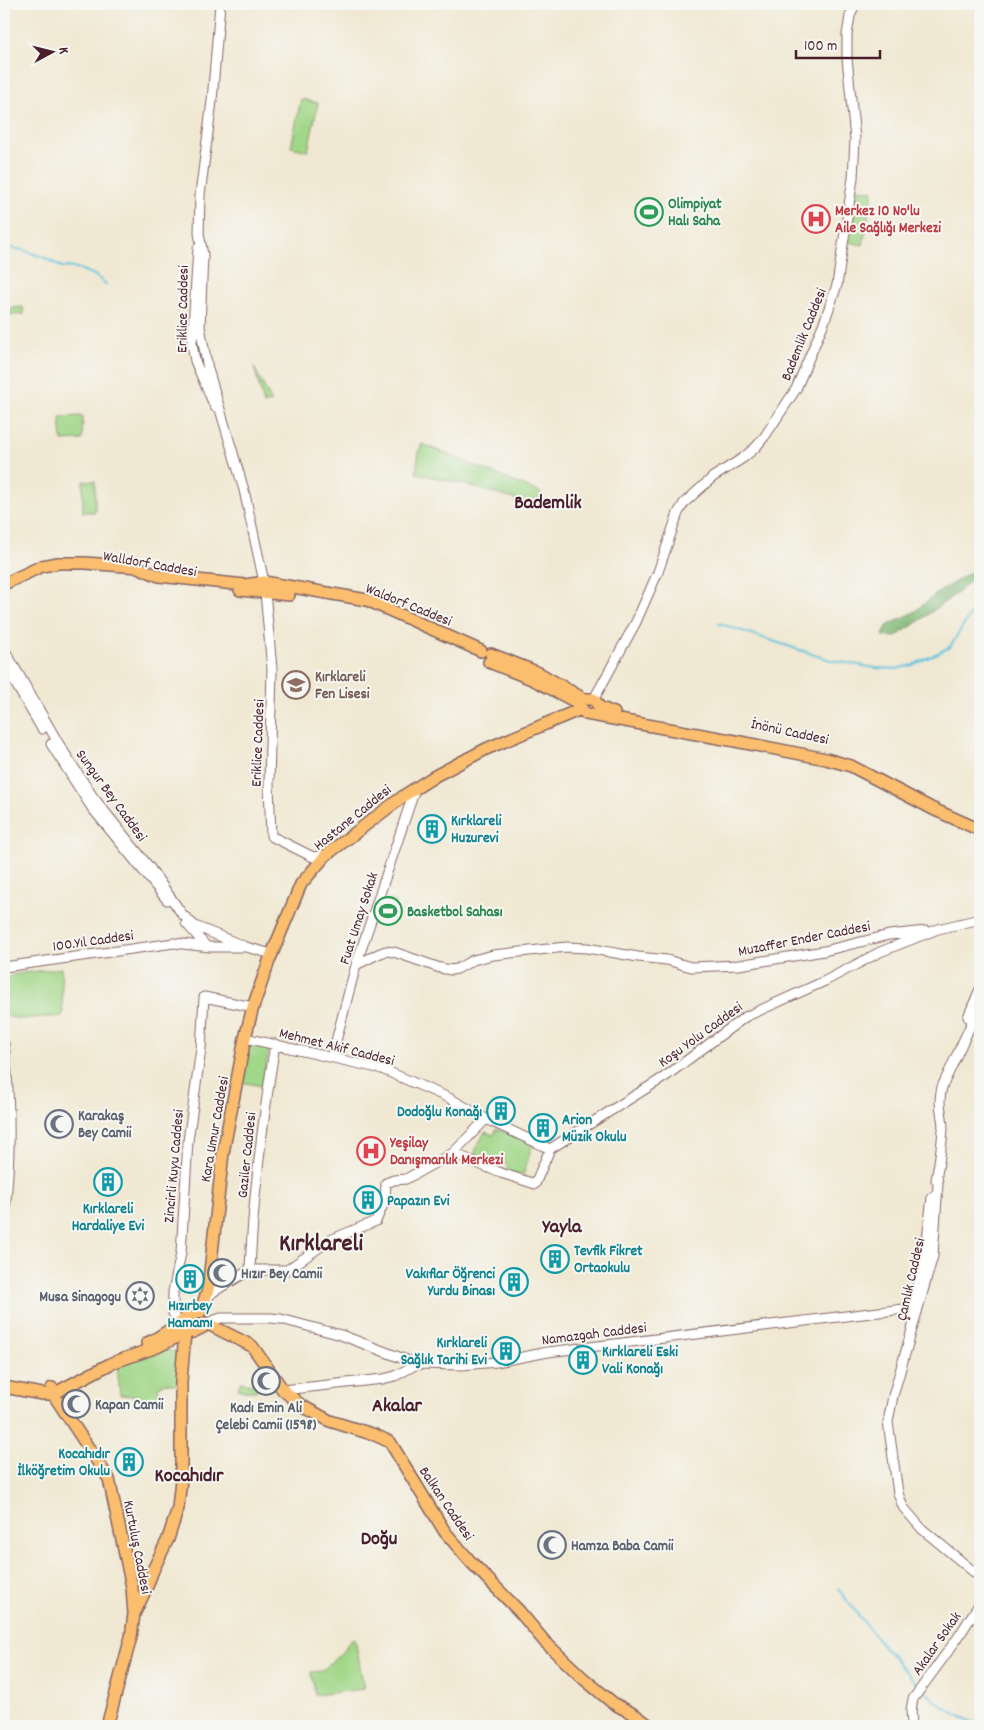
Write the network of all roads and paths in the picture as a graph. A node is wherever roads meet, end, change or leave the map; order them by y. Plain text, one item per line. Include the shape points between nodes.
1 (220, 4) edge
2 (855, 4) edge
3 (200, 245) junction
4 (224, 428) junction
5 (4, 584) edge
6 (267, 587) junction
7 (4, 591) edge
8 (4, 649) edge
9 (4, 664) edge
10 (589, 706) junction
11 (415, 789) junction
12 (980, 824) edge
13 (980, 830) edge
14 (326, 855) junction
15 (980, 919) edge
16 (980, 925) edge
17 (952, 926) junction
18 (938, 930) junction
19 (195, 934) junction
20 (220, 936) junction
21 (185, 944) junction
22 (205, 945) junction
23 (216, 946) junction
24 (246, 947) junction
25 (272, 954) junction
26 (356, 965) junction
27 (4, 966) edge
28 (980, 989) edge
29 (980, 1004) edge
30 (253, 1008) junction
31 (245, 1038) junction
32 (4, 1044) edge
33 (275, 1044) junction
34 (332, 1056) junction
35 (942, 1087) junction
36 (486, 1119) junction
37 (550, 1149) junction
38 (453, 1153) junction
39 (937, 1175) junction
40 (4, 1219) edge
41 (250, 1270) junction
42 (912, 1308) junction
43 (200, 1312) junction
44 (206, 1323) junction
45 (182, 1328) junction
46 (904, 1358) junction
47 (417, 1364) junction
48 (4, 1380) edge
49 (4, 1387) edge
50 (283, 1390) junction
51 (53, 1391) junction
52 (980, 1577) edge
53 (980, 1603) edge
54 (134, 1614) junction
55 (108, 1726) edge
56 (650, 1726) edge
57 (912, 1726) edge

1 - 3 street, Eriklice Caddesi via 200,195
2 - 10 street, Bademlik Caddesi via 847,35 854,162 844,247 832,302 796,389 765,436 743,458 713,477 684,503 636,622
3 - 4 street, Eriklice Caddesi via 203,255 201,334
3 - 4 street, Eriklice Caddesi via 197,249 192,344 195,361
4 - 6 street, Eriklice Caddesi via 244,490
5 - 6 main road, Walldorf Caddesi via 42,566 85,563 138,567 159,576
6 - 7 main road, Walldorf Caddesi via 196,586 152,580 133,572 64,567 45,570
6 - 10 main road, Waldorf Caddesi via 361,605 485,656
6 - 14 street, Eriklice Caddesi via 272,669 268,805 271,836 312,857
8 - 20 street, Sungur Bey Caddesi via 93,797 182,914 195,926
9 - 19 street, Sungur Bey Caddesi via 92,808
10 - 11 main road via 486,749
10 - 12 main road, İnönü Caddesi via 845,758
10 - 13 main road, İnönü Caddesi via 851,766
11 - 14 main road, Hastane Caddesi
11 - 26 street, Fuat Umay Sokak
14 - 25 main road, Hastane Caddesi via 301,884
15 - 17 street, Koşu Yolu Caddesi
16 - 17 street, Koşu Yolu Caddesi
17 - 18 street, Koşu Yolu Caddesi
18 - 26 street, Muzaffer Ender Caddesi via 889,935 824,951 739,965 691,967 667,960 566,948 493,956 473,960 451,970 394,952 386,952
18 - 37 street, Koşu Yolu Caddesi via 880,952 746,1016 666,1076
19 - 21 street
19 - 22 street, Sungur Bey Caddesi
20 - 23 street
20 - 24 street, 100.Yıl Caddesi
21 - 22 street, 100.Yıl Caddesi
21 - 27 street, 100.Yıl Caddesi
22 - 23 street, 100.Yıl Caddesi
23 - 24 street, 100.Yıl Caddesi
24 - 25 street, 100.Yıl Caddesi
25 - 30 main road, Kara Umur Caddesi
26 - 34 street, Fuat Umay Sokak
28 - 35 street, Çamlık Caddesi via 941,1079
29 - 35 street, Çamlık Caddesi
30 - 31 main road, Kara Umur Caddesi
30 - 45 street, Zincirli Kuyu Caddesi via 204,997 201,1049 188,1141 181,1253 173,1292 173,1313
31 - 33 street, Mehmet Akif Caddesi
31 - 43 main road, Kara Umur Caddesi via 223,1153 208,1290
32 - 40 street via 10,1138
33 - 34 street, Mehmet Akif Caddesi
33 - 41 street, Gaziler Caddesi via 266,1093
34 - 36 street, Mehmet Akif Caddesi via 382,1069 449,1098
35 - 39 street, Çamlık Caddesi
36 - 37 street, Mehmet Akif Caddesi
36 - 38 street
37 - 38 street via 535,1184
38 - 41 street via 406,1179 386,1183 385,1200 376,1221 330,1240 287,1270
39 - 42 street, Çamlık Caddesi via 930,1204 925,1257
39 - 46 street, Çamlık Caddesi via 932,1256
41 - 43 street via 208,1296
42 - 46 street, Çamlık Caddesi
42 - 47 street, Namazgah Caddesi via 541,1353 497,1362
43 - 44 main road via 206,1316
43 - 45 main road via 188,1316
44 - 45 main road via 193,1332
44 - 47 street via 221,1318 271,1318 341,1335
44 - 50 main road, Balkan Caddesi via 252,1346
45 - 51 main road via 157,1347 112,1363
45 - 54 main road via 178,1508 168,1539
46 - 52 street, Çamlık Caddesi via 888,1416 898,1494 903,1507 922,1529
47 - 50 street, Namazgah Caddesi via 383,1379
48 - 51 main road
49 - 51 main road via 42,1394
50 - 56 main road, Balkan Caddesi via 302,1406 330,1421 390,1442 445,1532 470,1561 584,1679 613,1703
51 - 54 main road, Kurtuluş Caddesi via 109,1478 132,1587
53 - 57 street, Akalar Sokak via 915,1695 911,1710
54 - 55 main road, Kurtuluş Caddesi

